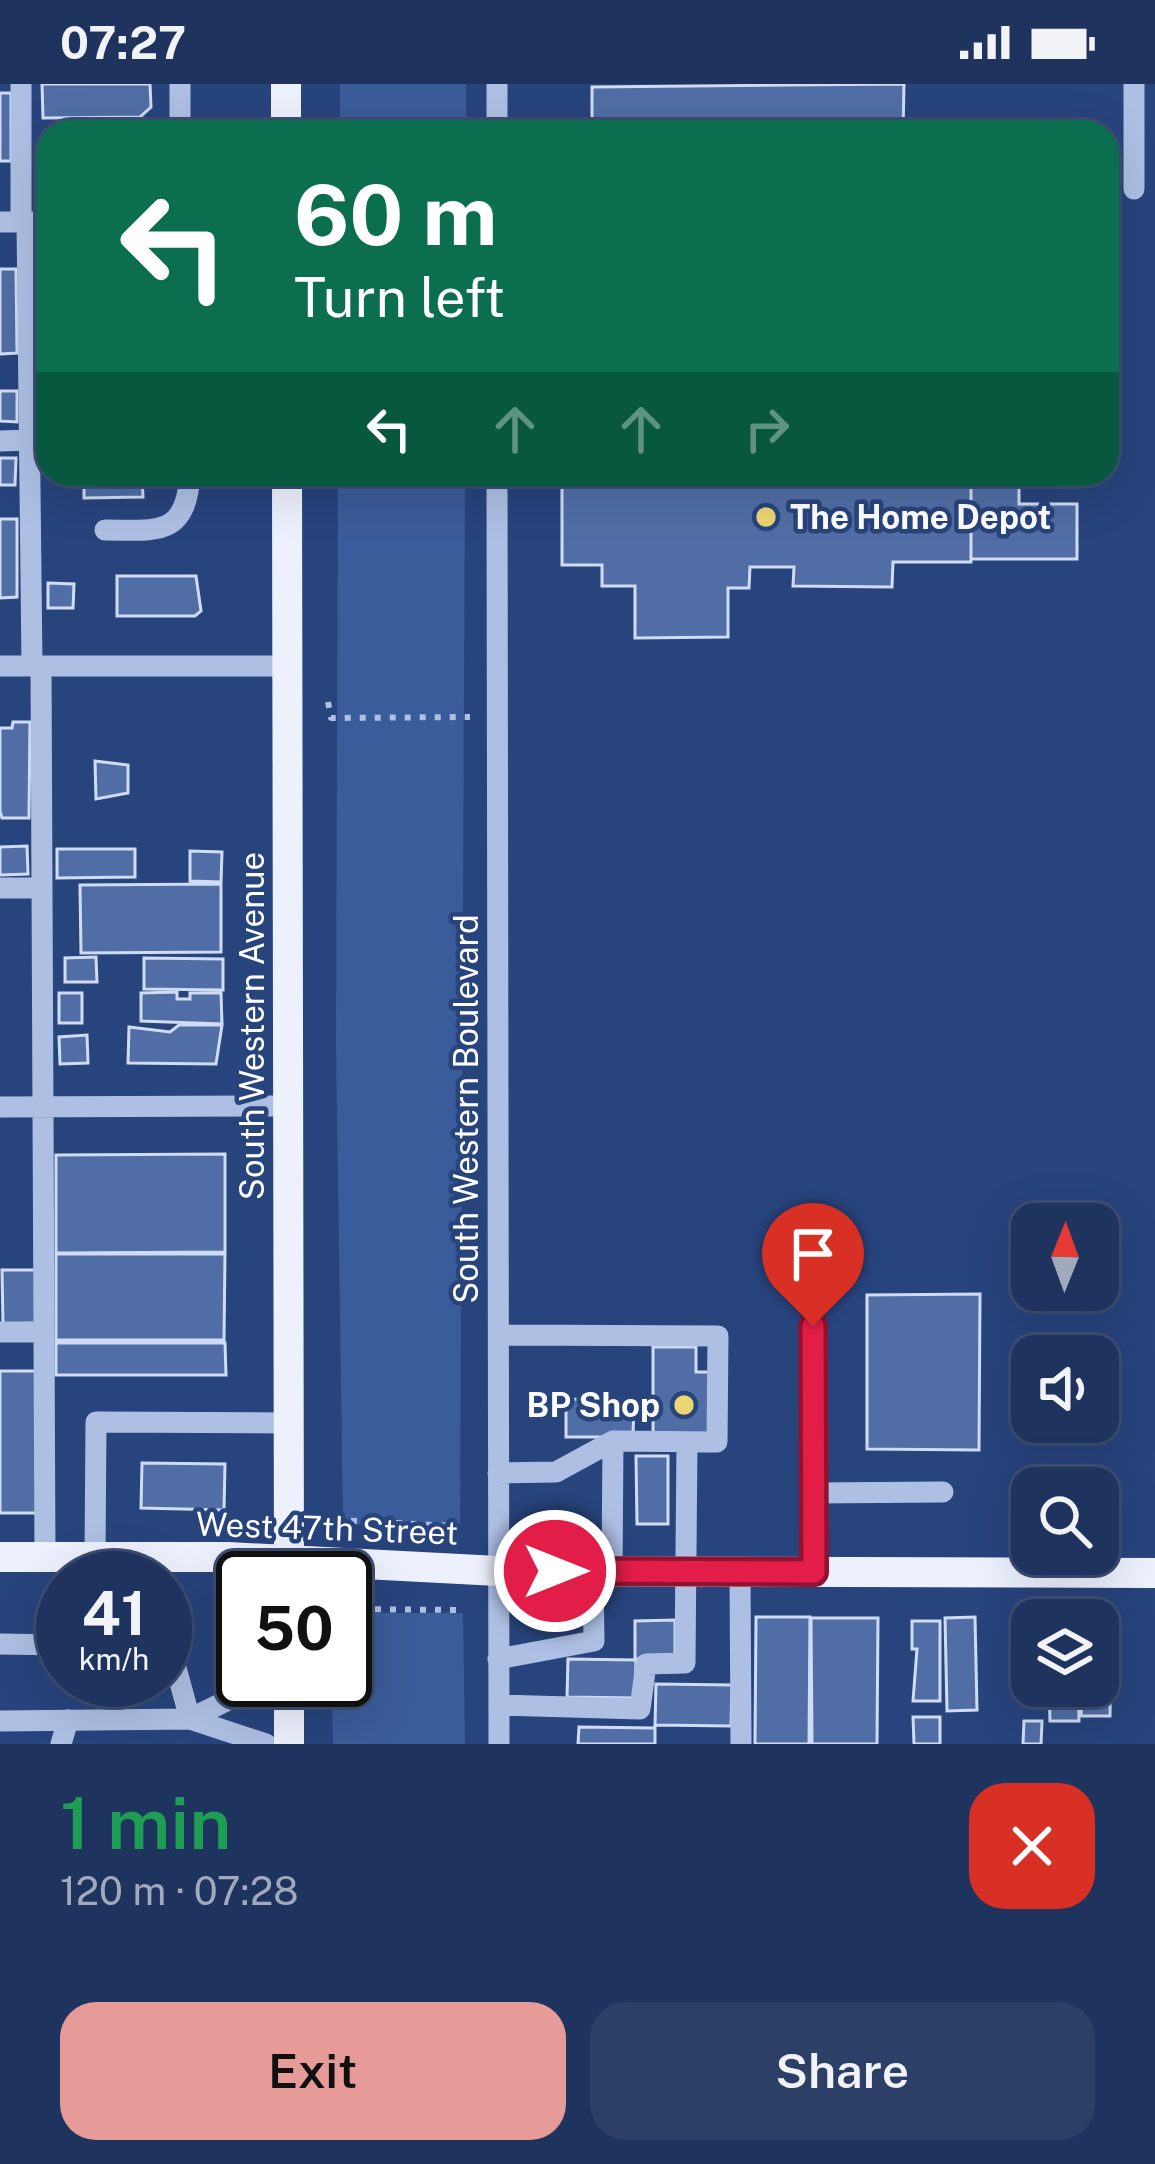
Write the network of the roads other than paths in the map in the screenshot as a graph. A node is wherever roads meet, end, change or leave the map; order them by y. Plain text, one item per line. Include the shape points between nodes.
1 (21, 84) edge
2 (180, 84) edge
3 (286, 84) edge
4 (496, 84) edge
5 (1134, 84) edge
6 (180, 120) edge
7 (286, 120) edge
8 (496, 120) edge
9 (1134, 188) dead end
10 (24, 222) edge
11 (0, 440) edge
12 (30, 440) junction
13 (190, 486) edge
14 (287, 486) edge
15 (497, 486) edge
16 (105, 530) dead end
17 (0, 665) edge
18 (287, 665) junction
19 (36, 666) junction
20 (0, 888) edge
21 (42, 888) junction
22 (288, 1106) junction
23 (0, 1107) edge
24 (43, 1107) junction
25 (813, 1326) dead end
26 (0, 1332) edge
27 (44, 1332) junction
28 (499, 1335) junction
29 (289, 1423) junction
30 (614, 1441) junction
31 (687, 1442) junction
32 (498, 1473) junction
33 (944, 1492) dead end
34 (814, 1493) junction
35 (45, 1551) edge
36 (95, 1551) edge
37 (289, 1551) edge
38 (0, 1557) edge
39 (36, 1557) edge
40 (372, 1571) edge
41 (498, 1571) junction
42 (602, 1571) junction
43 (688, 1571) junction
44 (740, 1571) junction
45 (814, 1572) junction
46 (1155, 1573) edge
47 (0, 1644) edge
48 (36, 1645) edge
49 (498, 1659) junction
50 (499, 1705) junction
51 (216, 1706) edge
52 (187, 1707) edge
53 (289, 1707) edge
54 (190, 1719) junction
55 (68, 1720) junction
56 (0, 1721) edge
57 (61, 1744) edge
58 (266, 1744) edge
59 (289, 1744) edge
60 (499, 1744) edge
61 (741, 1744) edge

1 - 10 street
2 - 6 street
3 - 7 main road
4 - 8 street
5 - 9 street
10 - 12 street
11 - 12 street
12 - 19 street
13 - 16 street via 189,499 162,530
14 - 18 main road, South Western Avenue
15 - 28 street, South Western Boulevard
17 - 19 street
18 - 19 street
18 - 22 main road, South Western Avenue
19 - 21 street
20 - 21 street
21 - 24 street
22 - 24 street
22 - 29 main road, South Western Avenue
23 - 24 street
24 - 27 street
25 - 34 street
26 - 27 street
27 - 35 street
28 - 31 street via 718,1336 717,1442
28 - 32 street, South Western Boulevard
29 - 36 street via 96,1422
29 - 37 main road, South Western Avenue
30 - 31 street
30 - 32 street via 556,1472
30 - 42 street
31 - 43 street
32 - 41 street, South Western Boulevard
33 - 34 street
34 - 45 street
38 - 39 main road, West 47th Street
40 - 41 main road, West 47th Street
41 - 42 main road, West 47th Street
41 - 49 street, South Western Boulevard
42 - 43 main road, West 47th Street
42 - 49 street via 594,1641
43 - 44 main road, West 47th Street
43 - 50 street via 685,1663 646,1664 640,1709
44 - 45 main road, West 47th Street
44 - 61 street
45 - 46 main road, West 47th Street
47 - 48 street
49 - 50 street, South Western Boulevard
50 - 60 street, South Western Boulevard
51 - 54 street
52 - 54 street
53 - 59 main road
54 - 55 street
54 - 58 street
55 - 56 street
55 - 57 street

